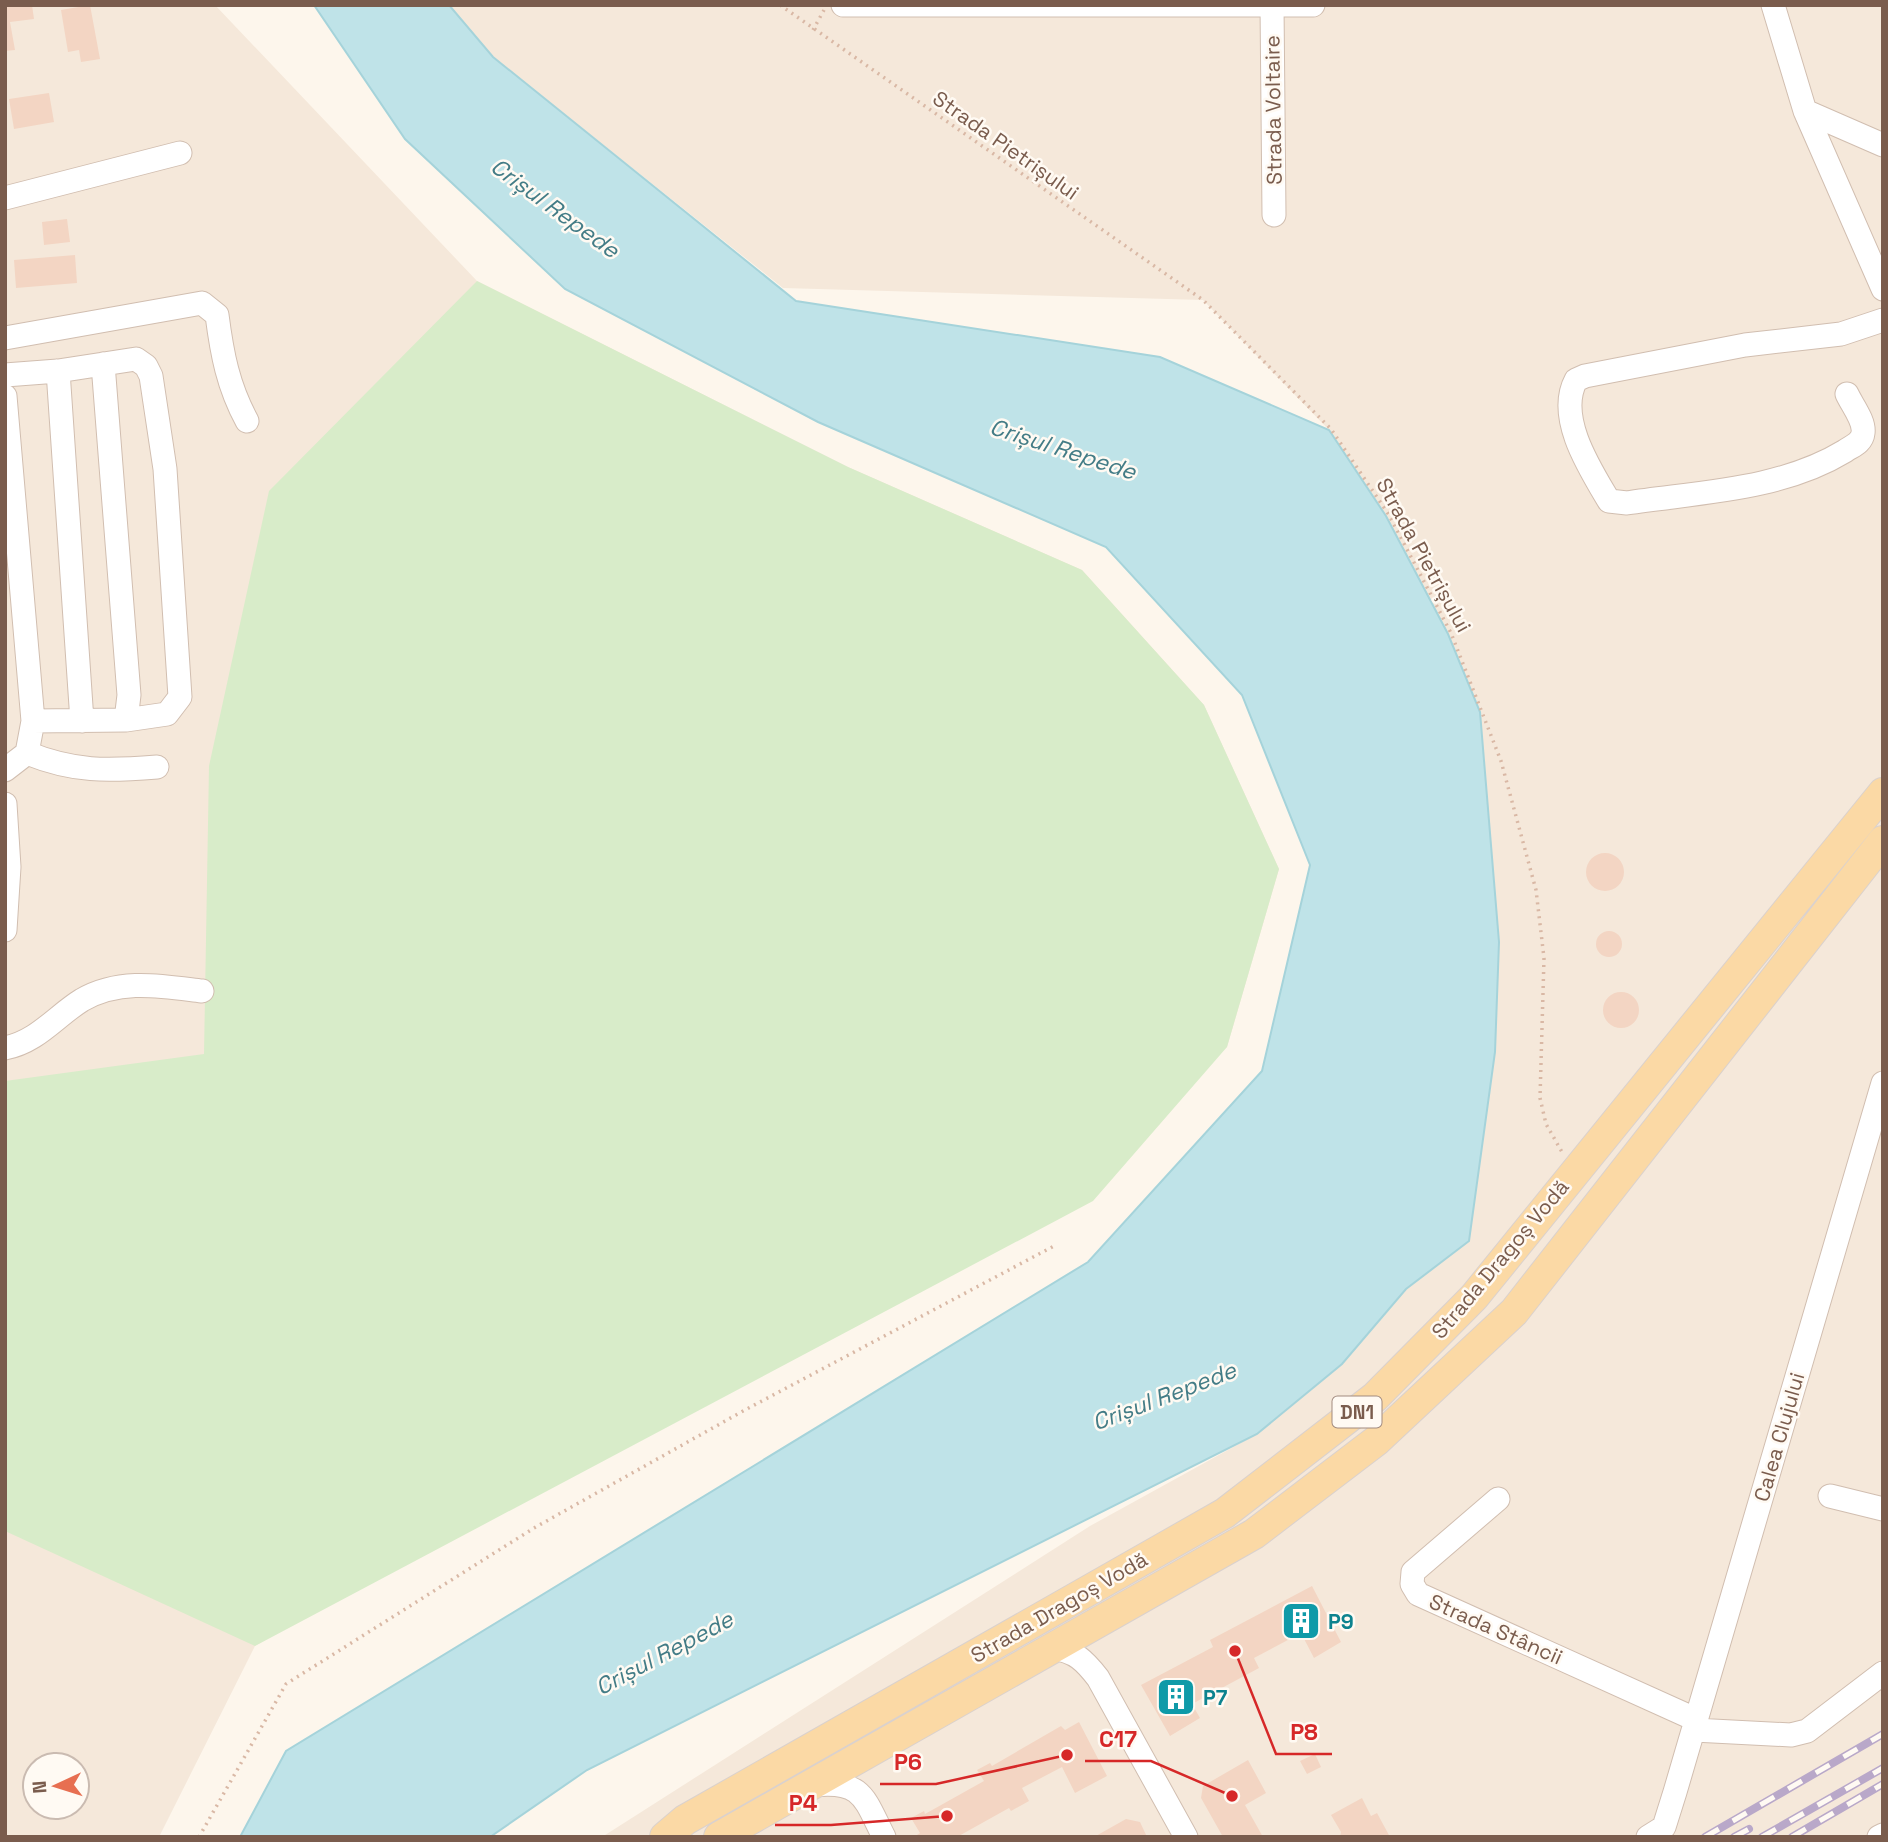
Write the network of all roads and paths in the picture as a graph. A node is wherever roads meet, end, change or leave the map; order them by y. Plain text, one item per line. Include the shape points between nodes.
1 (780, 5) edge
2 (827, 5) edge
3 (843, 5) edge
4 (1313, 5) edge
5 (1773, 5) edge
6 (1272, 6) edge
7 (813, 30) junction
8 (1805, 111) junction
9 (1883, 145) edge
10 (180, 153) dead end
11 (5, 198) edge
12 (1274, 215) dead end
13 (1883, 289) edge
14 (1883, 320) edge
15 (5, 338) edge
16 (103, 364) junction
17 (58, 371) junction
18 (5, 375) edge
19 (1847, 394) dead end
20 (5, 396) edge
21 (247, 421) dead end
22 (127, 720) junction
23 (33, 721) junction
24 (82, 721) junction
25 (27, 753) junction
26 (157, 767) dead end
27 (5, 770) edge
28 (1883, 793) edge
29 (5, 804) edge
30 (1856, 827) junction
31 (1879, 846) edge
32 (5, 930) edge
33 (202, 991) dead end
34 (5, 1048) edge
35 (1881, 1092) edge
36 (1574, 1172) junction
37 (1054, 1246) dead end
38 (1830, 1496) dead end
39 (1498, 1499) dead end
40 (1883, 1509) edge
41 (1095, 1625) junction
42 (1053, 1648) junction
43 (1883, 1673) edge
44 (1098, 1678) junction
45 (1696, 1725) junction
46 (872, 1751) junction
47 (812, 1785) junction
48 (866, 1801) junction
49 (200, 1837) edge
50 (665, 1837) edge
51 (719, 1837) edge
52 (884, 1837) edge
53 (1186, 1837) edge
54 (1648, 1837) edge

1 - 7 path, Strada Pietrișului
2 - 7 path
3 - 6 street
4 - 6 street
5 - 8 street
6 - 12 street, Strada Voltaire
7 - 36 path, Strada Pietrișului via 1203,300 1331,429 1389,515 1451,634 1502,761 1536,890 1544,958 1540,1098 1546,1124
8 - 9 street
8 - 13 street
10 - 11 street
14 - 19 street via 1841,334 1745,345 1584,376 1571,388 1571,414 1578,440 1609,501 1627,503 1785,479 1817,468 1860,442 1862,423
15 - 21 street via 202,303 217,315 223,365
16 - 17 street
16 - 22 street via 130,695
16 - 22 street via 136,359 151,376 165,469 178,640 180,697 167,714
17 - 18 street
17 - 24 street
20 - 23 street
22 - 24 street
23 - 24 street
23 - 25 street
25 - 26 street via 75,769
25 - 27 street
28 - 30 main road, Strada Dragoș Vodă / DN1
29 - 32 street via 9,867
30 - 31 main road via 1866,827
30 - 36 main road, Strada Dragoș Vodă / DN1
31 - 41 main road, Strada Dragoș Vodă / DN1 via 1514,1312 1376,1441 1254,1534
33 - 34 street via 145,985 110,987 81,1001 30,1040
35 - 45 street, Calea Clujului
36 - 50 main road, Strada Dragoș Vodă / DN1 via 1474,1297 1375,1397 1236,1505 685,1820
37 - 49 path via 534,1528 286,1684
38 - 40 street
39 - 45 street, Strada Stâncii via 1413,1572 1412,1584 1418,1594
41 - 42 main road, Strada Dragoș Vodă / DN1
41 - 44 street
42 - 44 street via 1081,1656
42 - 46 main road, Strada Dragoș Vodă / DN1
43 - 45 street via 1807,1731 1791,1735
44 - 53 street
45 - 54 street, Calea Clujului via 1664,1828
46 - 47 main road, Strada Dragoș Vodă / DN1
46 - 48 street via 864,1778
47 - 48 street via 846,1784
47 - 51 main road, Strada Dragoș Vodă / DN1
48 - 52 street

